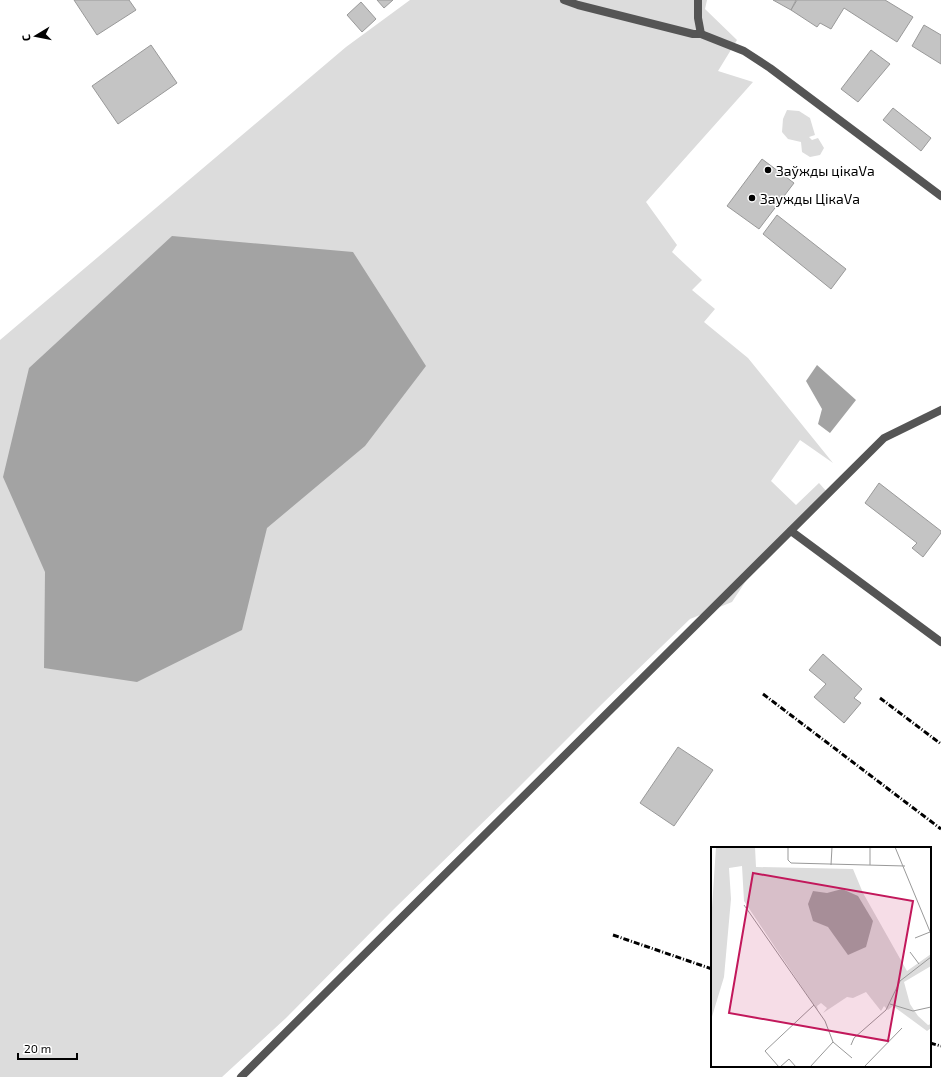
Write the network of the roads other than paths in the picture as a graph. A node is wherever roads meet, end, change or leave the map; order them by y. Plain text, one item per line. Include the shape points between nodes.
1 (564, 0) edge
2 (698, 0) edge
3 (700, 34) junction
4 (941, 196) edge
5 (941, 410) edge
6 (791, 531) junction
7 (941, 642) edge
8 (241, 1077) edge

1 - 3 lane
2 - 3 lane
3 - 4 lane via 744,51 770,68
5 - 6 lane via 884,438
6 - 7 lane
6 - 8 lane

